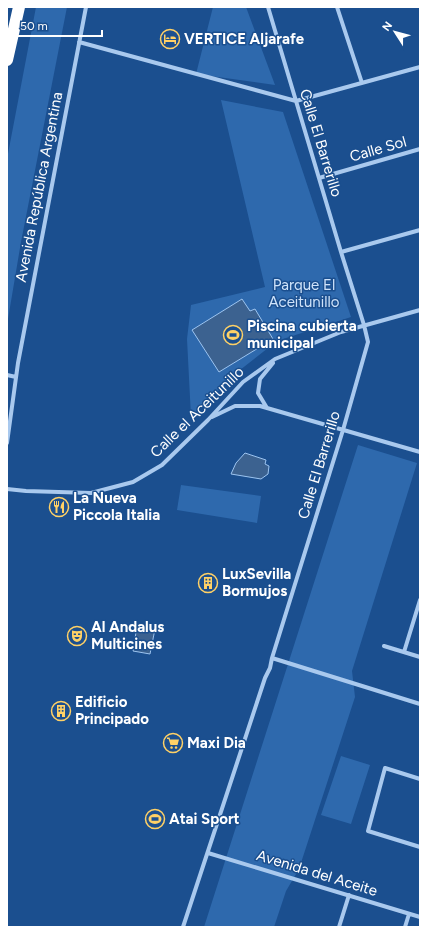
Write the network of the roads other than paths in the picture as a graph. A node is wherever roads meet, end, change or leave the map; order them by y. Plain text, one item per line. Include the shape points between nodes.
1 (19, 7) edge
2 (86, 7) edge
3 (268, 7) edge
4 (337, 7) edge
5 (78, 42) junction
6 (7, 60) edge
7 (420, 67) edge
8 (362, 83) junction
9 (296, 101) junction
10 (420, 149) edge
11 (319, 178) junction
12 (420, 230) edge
13 (341, 252) junction
14 (420, 310) edge
15 (364, 326) junction
16 (275, 359) junction
17 (7, 375) edge
18 (16, 377) junction
19 (267, 408) junction
20 (208, 420) junction
21 (343, 430) junction
22 (7, 443) edge
23 (420, 452) edge
24 (7, 489) edge
25 (420, 600) edge
26 (384, 646) dead end
27 (404, 652) junction
28 (420, 657) edge
29 (272, 658) junction
30 (420, 704) edge
31 (420, 779) edge
32 (420, 846) edge
33 (208, 853) junction
34 (349, 895) junction
35 (409, 914) junction
36 (420, 917) edge
37 (183, 927) edge
38 (339, 927) edge
39 (405, 927) edge

1 - 6 highway
2 - 5 street, Avenida República Argentina
3 - 9 street, Calle El Barrerillo
4 - 8 street
5 - 9 street
5 - 18 street, Avenida República Argentina
7 - 8 street
8 - 9 street
9 - 11 street, Calle El Barrerillo
10 - 11 street, Calle Sol
11 - 13 street, Calle El Barrerillo
12 - 13 street
13 - 15 street, Calle El Barrerillo
14 - 15 street, Calle el Aceitunillo
15 - 16 street, Calle el Aceitunillo via 341,332
15 - 21 street, Calle El Barrerillo via 368,342
16 - 19 street via 260,379 258,393
16 - 20 street, Calle el Aceitunillo via 243,382
17 - 18 street
18 - 22 street, Avenida República Argentina
19 - 20 street via 235,406
19 - 21 street
20 - 24 street, Calle el Aceitunillo via 162,465 133,482 91,493
21 - 23 street
21 - 29 street, Calle El Barrerillo
25 - 27 street
26 - 27 street
27 - 28 street
29 - 30 street
29 - 33 street, Calle El Barrerillo
31 - 32 street via 384,768 368,831
33 - 34 street, Avenida del Aceite
33 - 37 street, Calle El Barrerillo
34 - 35 street, Avenida del Aceite
34 - 38 street
35 - 36 street, Avenida del Aceite
35 - 39 street

